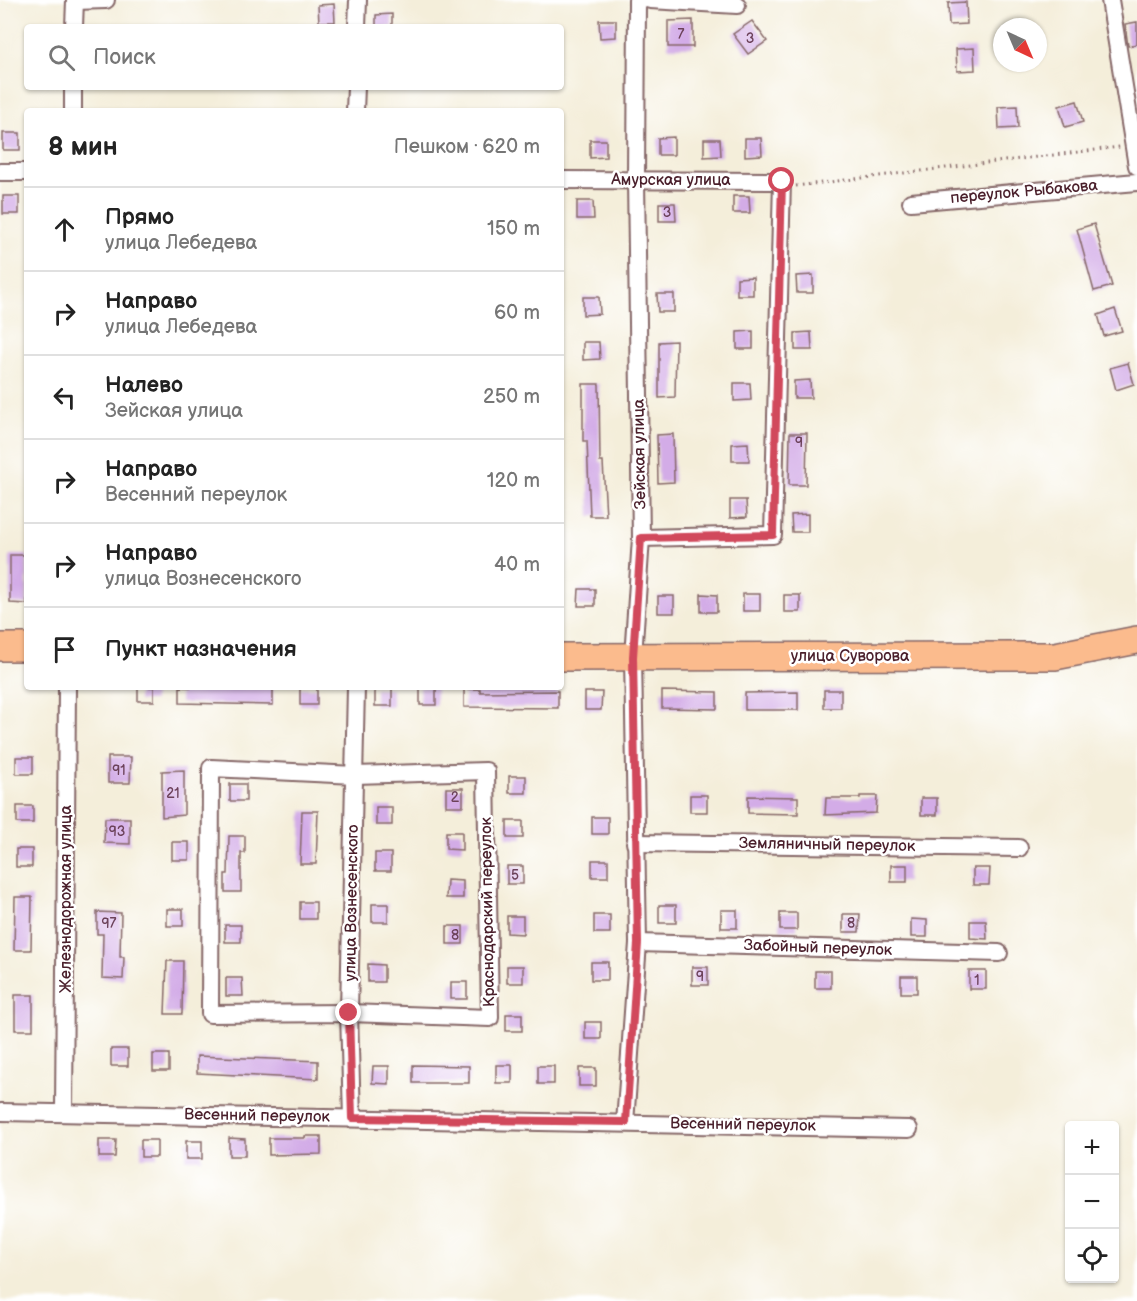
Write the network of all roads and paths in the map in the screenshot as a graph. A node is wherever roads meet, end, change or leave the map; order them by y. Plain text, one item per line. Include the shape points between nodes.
1 (75, 0) edge
2 (106, 0) edge
3 (358, 0) edge
4 (637, 0) edge
5 (650, 0) edge
6 (1110, 0) edge
7 (737, 4) dead end
8 (74, 24) edge
9 (357, 24) edge
10 (74, 90) edge
11 (356, 90) edge
12 (73, 108) edge
13 (356, 108) edge
14 (1134, 146) junction
15 (1137, 166) edge
16 (0, 172) edge
17 (24, 172) edge
18 (564, 180) edge
19 (636, 180) junction
20 (782, 181) junction
21 (1137, 182) edge
22 (911, 202) dead end
23 (641, 538) junction
24 (1137, 640) edge
25 (24, 647) edge
26 (0, 648) edge
27 (564, 657) edge
28 (633, 657) junction
29 (67, 690) edge
30 (356, 690) edge
31 (355, 775) junction
32 (635, 843) junction
33 (1019, 848) dead end
34 (638, 943) junction
35 (999, 953) dead end
36 (349, 1013) junction
37 (1, 1112) edge
38 (64, 1112) junction
39 (352, 1118) junction
40 (626, 1122) junction
41 (909, 1129) dead end

1 - 2 street
1 - 8 street
3 - 9 street
4 - 19 street, Зейская улица
5 - 7 street
6 - 14 street
10 - 12 street
11 - 13 street
14 - 15 street
14 - 20 path via 798,187
16 - 17 street
18 - 19 street, Амурская улица
19 - 20 street, Амурская улица
19 - 23 street, Зейская улица
20 - 23 street via 773,535
21 - 22 street, переулок Рыбакова
23 - 28 street, Зейская улица
24 - 28 main road, улица Суворова via 1055,656
25 - 26 main road
27 - 28 main road, улица Суворова
28 - 32 street, Зейская улица
29 - 38 street, Железнодорожная улица
30 - 31 street, улица Вознесенского
31 - 36 street, улица Вознесенского
31 - 36 street, Краснодарский переулок via 486,771 490,1018
31 - 36 street, Краснодарский переулок via 211,768 210,1014
32 - 33 street, Земляничный переулок
32 - 34 street, Зейская улица
34 - 35 street, Забойный переулок
34 - 40 street, Зейская улица
36 - 39 street, улица Вознесенского
37 - 38 street, Весенний переулок
38 - 39 street, Весенний переулок
39 - 40 street, Весенний переулок
40 - 41 street, Весенний переулок

